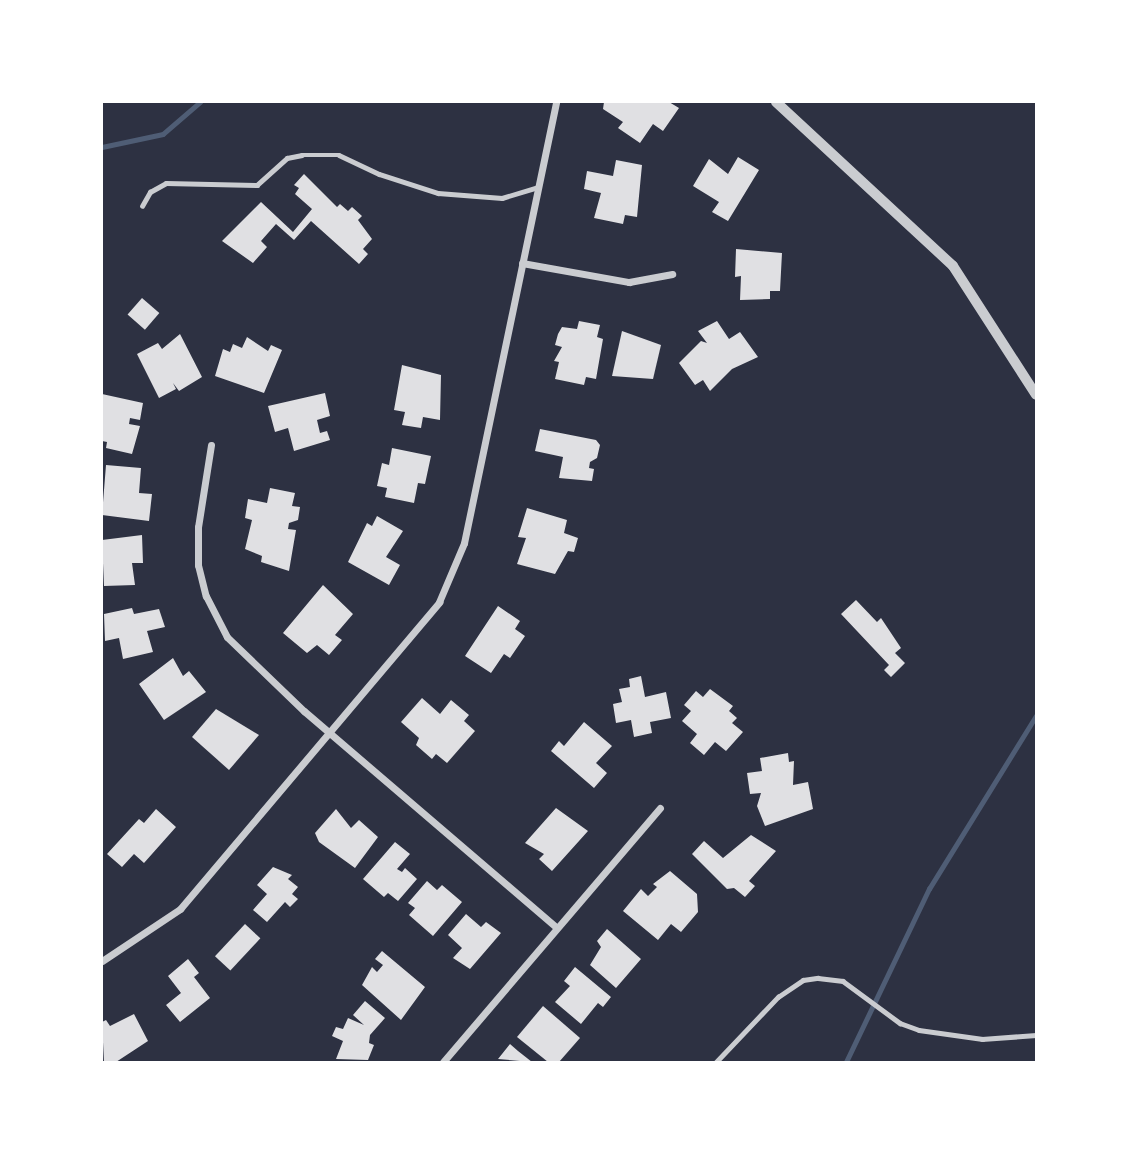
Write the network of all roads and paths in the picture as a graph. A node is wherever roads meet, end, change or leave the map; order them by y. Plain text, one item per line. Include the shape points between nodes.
1 (556, 102) edge
2 (776, 102) edge
3 (537, 187) junction
4 (142, 206) dead end
5 (522, 262) junction
6 (672, 274) dead end
7 (1037, 395) edge
8 (211, 445) dead end
9 (329, 733) junction
10 (660, 808) dead end
11 (556, 927) junction
12 (102, 961) edge
13 (1037, 1035) edge
14 (443, 1062) edge
15 (716, 1062) edge

1 - 3 street
2 - 7 street via 953,266
3 - 4 lane via 502,198 438,192 379,174 339,155 302,155 287,158 257,185 166,183 150,192
3 - 5 street
5 - 6 street via 629,282
5 - 9 street via 455,570 423,626
8 - 9 street via 198,527 198,565 216,620 242,655
9 - 11 street
9 - 12 street via 180,909
10 - 11 street
11 - 14 street
13 - 15 lane via 948,1037 900,1023 843,981 803,979 778,997

